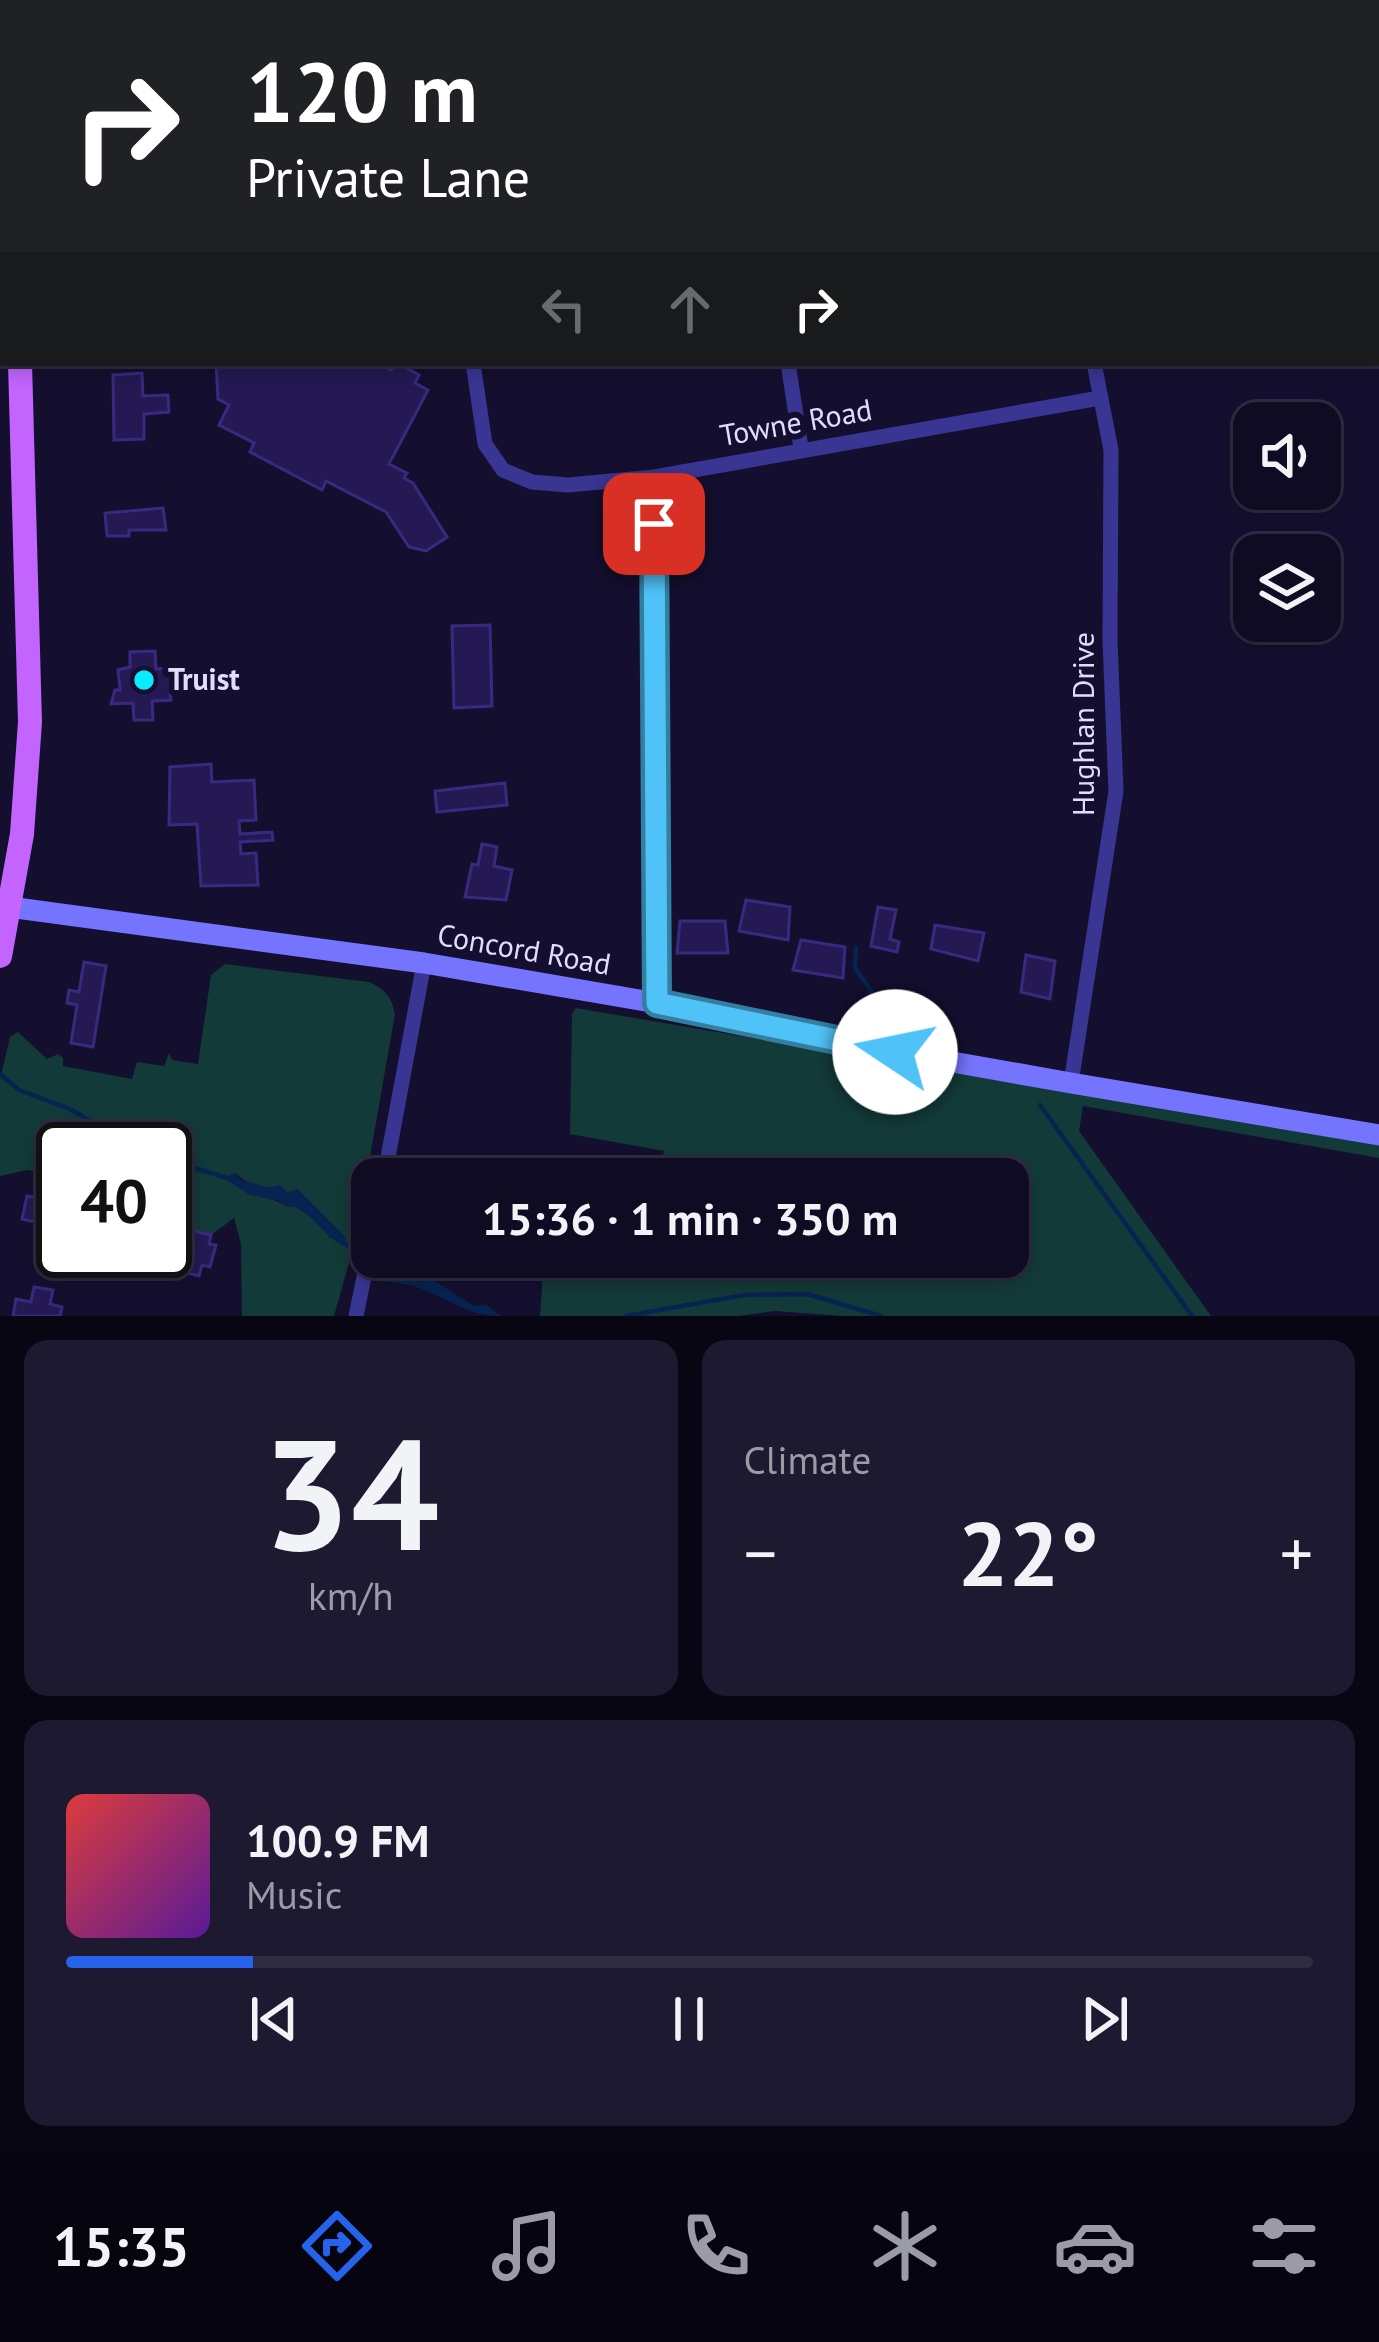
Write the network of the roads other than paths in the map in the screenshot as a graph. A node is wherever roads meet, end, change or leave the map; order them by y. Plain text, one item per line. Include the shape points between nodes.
1 (20, 366) edge
2 (473, 366) edge
3 (788, 366) edge
4 (1095, 366) edge
5 (1100, 398) junction
6 (801, 448) junction
7 (654, 477) junction
8 (25, 803) junction
9 (0, 859) edge
10 (5, 907) edge
11 (0, 956) edge
12 (424, 963) junction
13 (657, 1003) junction
14 (1071, 1083) junction
15 (1379, 1135) edge
16 (388, 1158) edge
17 (363, 1278) edge
18 (356, 1316) edge

1 - 8 main road
2 - 7 street, Towne Road via 485,445 503,470 568,485
3 - 6 street
4 - 5 street, Hughlan Drive
5 - 6 street, Towne Road
5 - 14 street, Hughlan Drive via 1111,450 1117,790
6 - 7 street, Towne Road
7 - 13 street
8 - 9 main road
8 - 10 main road
10 - 11 main road
10 - 12 street, Concord Road
12 - 13 street, Concord Road
12 - 16 street
13 - 14 street, Concord Road
14 - 15 street, Concord Road
17 - 18 street

